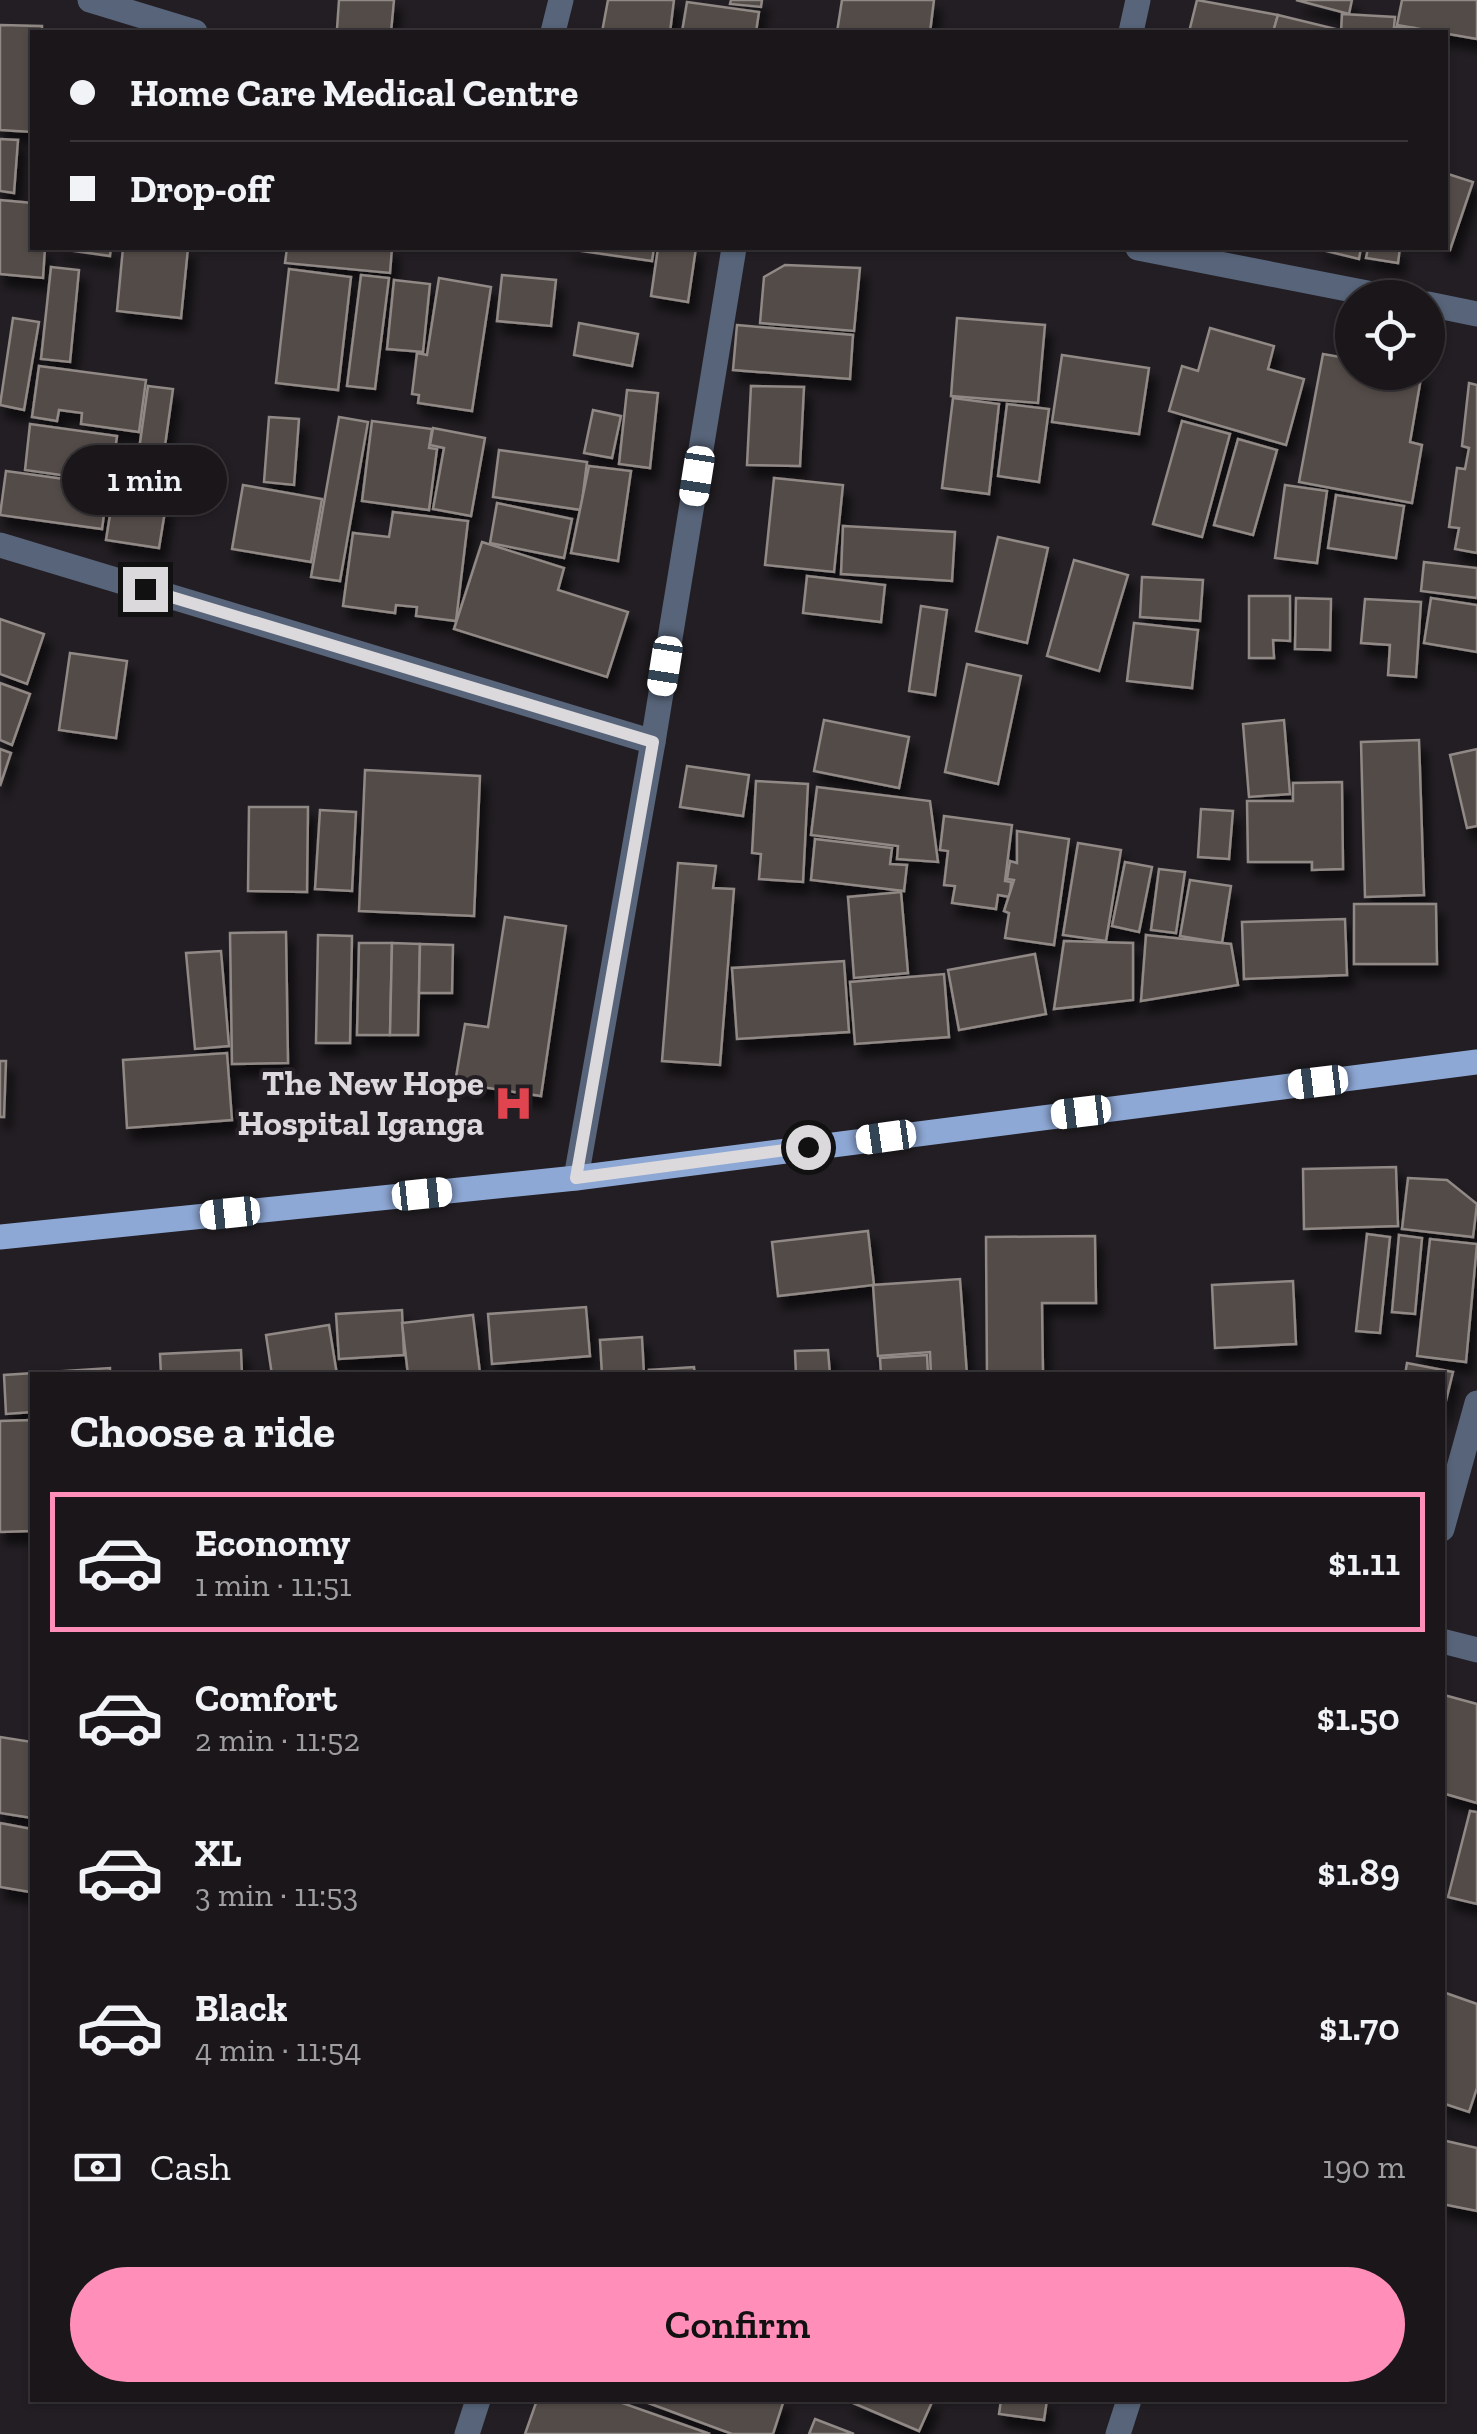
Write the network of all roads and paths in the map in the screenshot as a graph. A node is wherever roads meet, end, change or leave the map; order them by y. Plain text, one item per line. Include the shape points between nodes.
1 (90, 0) edge
2 (561, 0) edge
3 (1138, 0) edge
4 (188, 30) edge
5 (553, 30) edge
6 (1131, 30) edge
7 (734, 250) edge
8 (1148, 250) edge
9 (1335, 287) edge
10 (1445, 307) edge
11 (1477, 314) edge
12 (0, 545) edge
13 (653, 742) junction
14 (1477, 1062) edge
15 (576, 1178) junction
16 (0, 1237) edge
17 (1477, 1403) edge
18 (1445, 1518) edge
19 (1445, 1642) edge
20 (1477, 1650) edge
21 (477, 2402) edge
22 (1128, 2402) edge
23 (467, 2434) edge
24 (1118, 2434) edge

1 - 4 street
2 - 5 street
3 - 6 street
7 - 13 street
8 - 9 street
10 - 11 street
12 - 13 street
13 - 15 street
14 - 15 main road
15 - 16 main road
17 - 18 street
19 - 20 street
21 - 23 street
22 - 24 street

